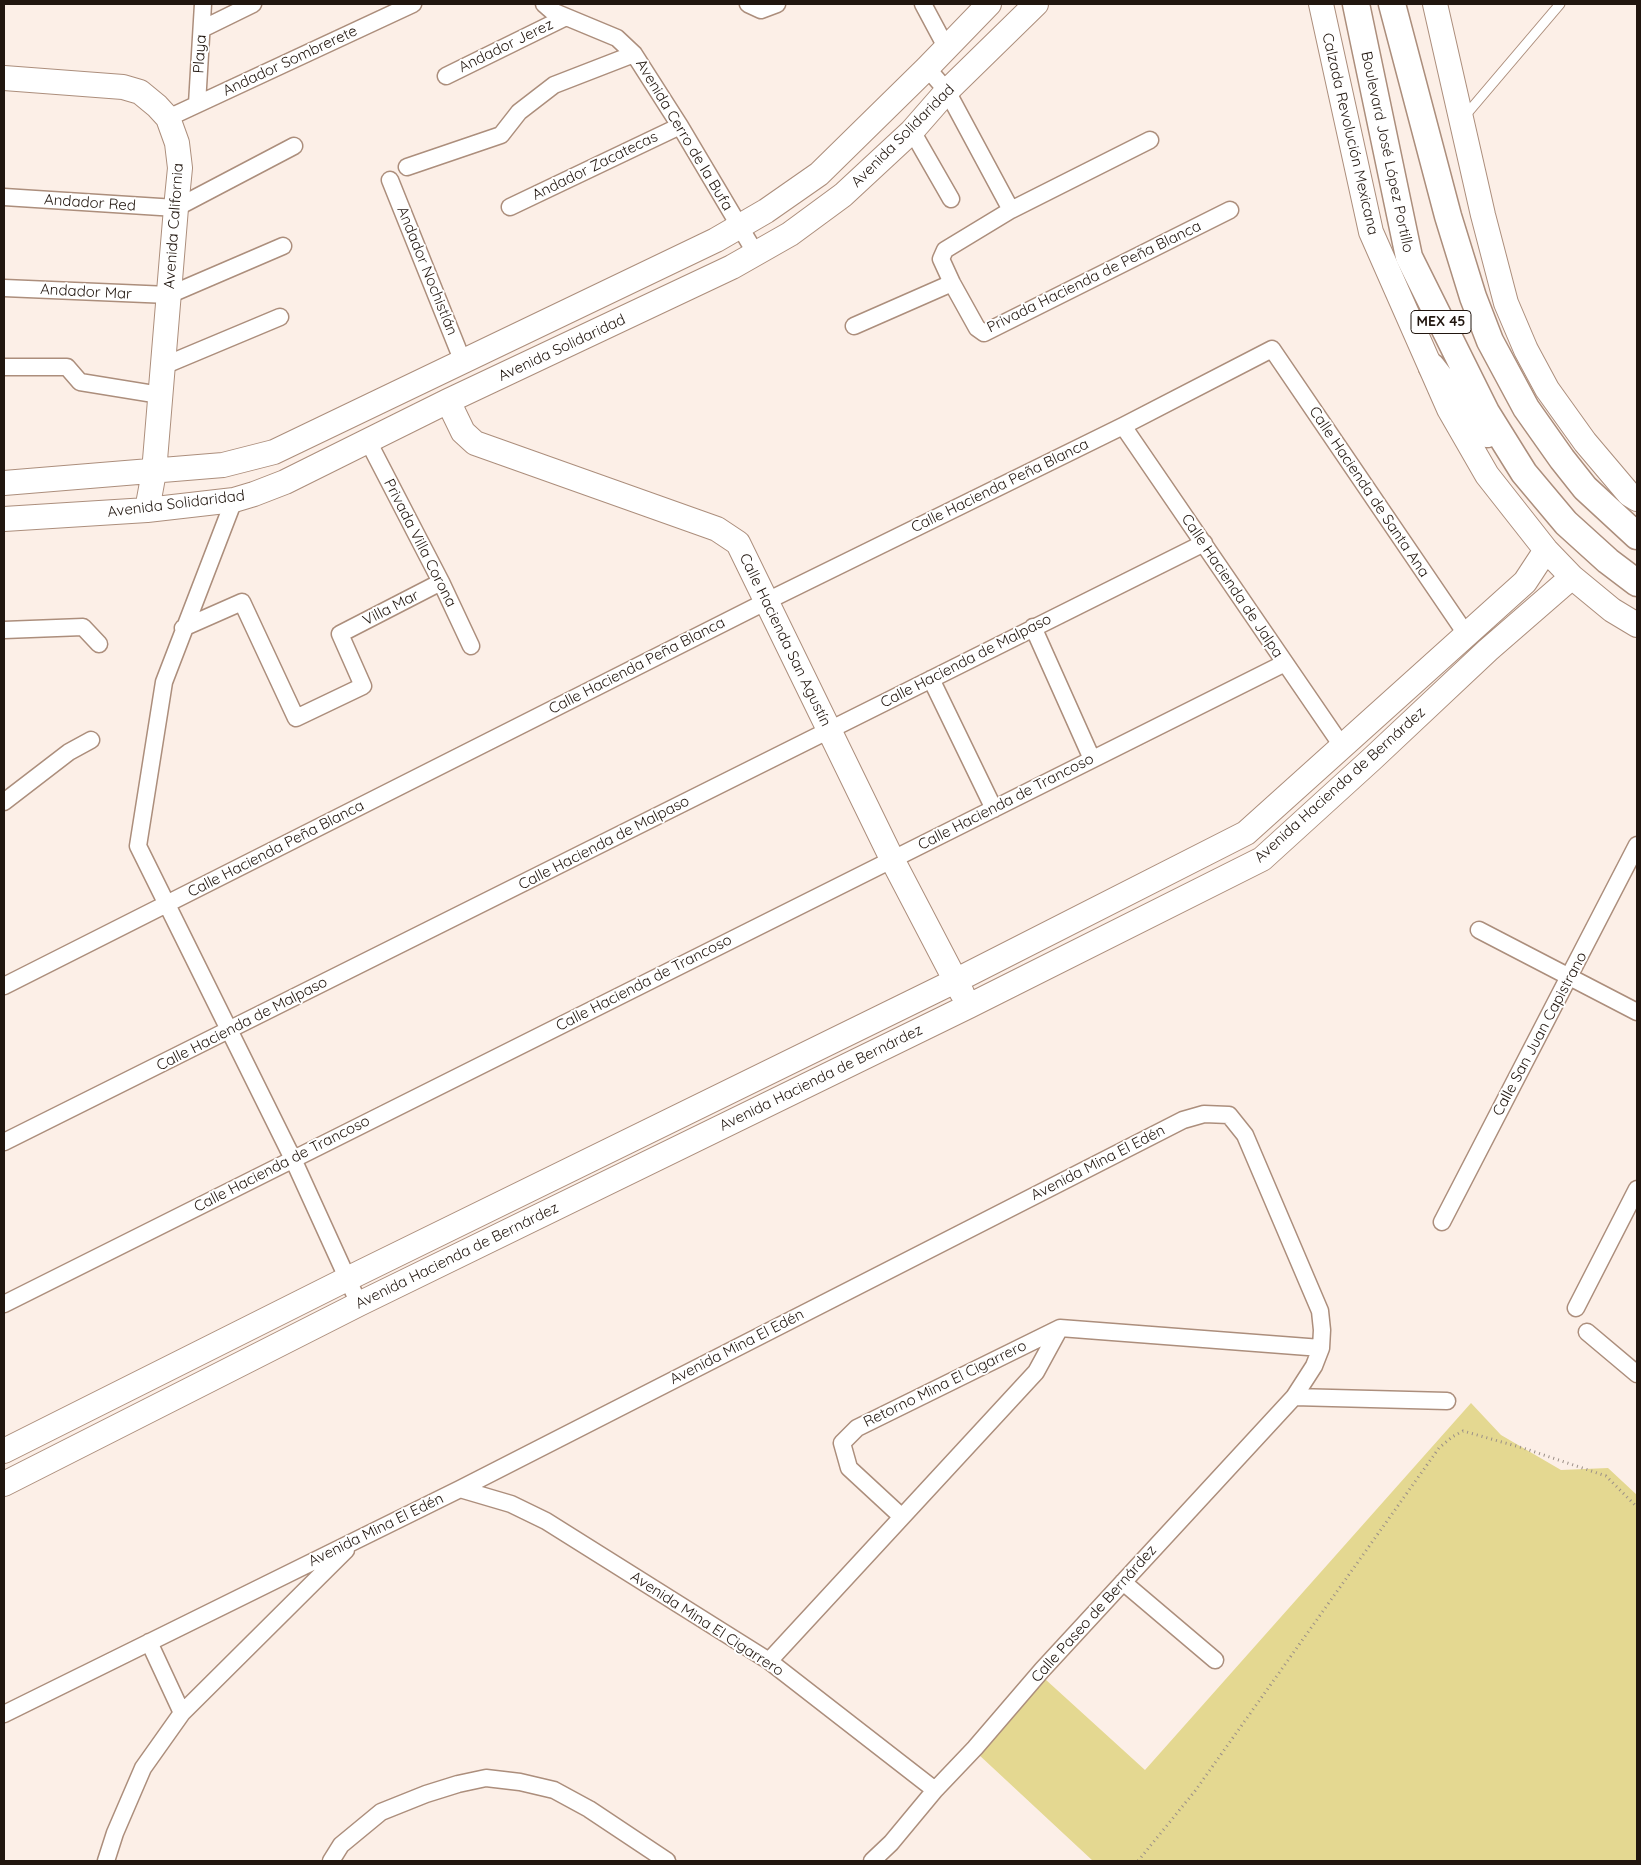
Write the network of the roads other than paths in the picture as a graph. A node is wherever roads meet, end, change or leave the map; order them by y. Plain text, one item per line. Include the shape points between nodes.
1 (203, 4) edge
2 (252, 4) edge
3 (413, 4) edge
4 (544, 4) edge
5 (748, 4) edge
6 (777, 4) edge
7 (923, 4) edge
8 (989, 4) edge
9 (1036, 4) edge
10 (1314, 4) edge
11 (1321, 4) edge
12 (1356, 4) edge
13 (1392, 4) edge
14 (1434, 4) edge
15 (1560, 4) edge
16 (566, 17) junction
17 (1326, 28) junction
18 (202, 29) junction
19 (946, 48) junction
20 (634, 54) junction
21 (927, 68) junction
22 (446, 76) dead end
23 (4, 78) edge
24 (947, 91) junction
25 (197, 104) junction
26 (168, 118) junction
27 (1460, 121) junction
28 (680, 126) junction
29 (912, 131) junction
30 (1150, 140) dead end
31 (294, 146) dead end
32 (407, 167) dead end
33 (390, 180) dead end
34 (4, 197) edge
35 (951, 199) dead end
36 (510, 207) dead end
37 (176, 208) junction
38 (1011, 210) junction
39 (1230, 210) dead end
40 (740, 227) junction
41 (283, 246) dead end
42 (756, 254) junction
43 (952, 283) junction
44 (4, 288) edge
45 (169, 295) junction
46 (280, 317) dead end
47 (854, 326) dead end
48 (1272, 349) joint
49 (464, 362) junction
50 (163, 366) junction
51 (4, 367) edge
52 (1432, 367) junction
53 (160, 396) junction
54 (448, 401) junction
55 (1123, 426) junction
56 (368, 441) junction
57 (154, 472) junction
58 (1524, 473) junction
59 (4, 483) edge
60 (1635, 495) edge
61 (234, 500) junction
62 (147, 510) junction
63 (4, 519) edge
64 (1637, 536) edge
65 (1204, 543) junction
66 (1546, 550) junction
67 (1572, 576) junction
68 (441, 582) junction
69 (1637, 583) edge
70 (767, 601) junction
71 (1637, 625) edge
72 (1033, 627) junction
73 (183, 628) junction
74 (4, 630) edge
75 (1466, 634) junction
76 (99, 644) dead end
77 (471, 646) dead end
78 (1285, 663) junction
79 (931, 679) junction
80 (829, 730) junction
81 (91, 740) dead end
82 (1342, 746) junction
83 (1092, 759) junction
84 (4, 802) edge
85 (994, 809) junction
86 (1637, 846) edge
87 (892, 859) junction
88 (166, 904) junction
89 (1479, 930) dead end
90 (1570, 977) junction
91 (955, 981) junction
92 (4, 986) edge
93 (969, 1006) junction
94 (1637, 1012) edge
95 (229, 1030) junction
96 (4, 1142) edge
97 (293, 1159) junction
98 (1637, 1189) edge
99 (1442, 1222) dead end
100 (348, 1279) junction
101 (4, 1304) edge
102 (359, 1304) junction
103 (1576, 1308) dead end
104 (1060, 1328) junction
105 (1587, 1332) dead end
106 (1321, 1348) junction
107 (1314, 1366) joint
108 (1637, 1374) edge
109 (1294, 1396) junction
110 (1447, 1401) dead end
111 (4, 1451) edge
112 (4, 1484) edge
113 (460, 1489) junction
114 (902, 1517) junction
115 (357, 1540) junction
116 (1123, 1582) junction
117 (149, 1642) junction
118 (1216, 1660) dead end
119 (769, 1662) junction
120 (182, 1713) junction
121 (4, 1714) edge
122 (936, 1790) junction
123 (106, 1861) edge
124 (331, 1861) edge
125 (667, 1861) edge
126 (872, 1861) edge

1 - 18 street, Playa
2 - 18 street
3 - 25 street, Andador Sombrerete
4 - 16 street, Avenida Cerro de la Bufa
5 - 6 street via 761,10
7 - 19 street
8 - 19 street, Avenida Solidaridad
9 - 24 street, Avenida Solidaridad
10 - 17 street
11 - 17 street, Calzada Revolución Mexicana
12 - 58 main road, Boulevard José López Portillo / MEX 45 via 1409,257 1486,412
13 - 64 main road, MEX 45 via 1448,216 1472,297 1490,341 1526,408 1562,459 1585,488
14 - 27 street
15 - 27 lane
16 - 20 street, Avenida Cerro de la Bufa via 617,38
16 - 22 street, Andador Jerez
17 - 52 street, Calzada Revolución Mexicana via 1371,232
18 - 25 street, Playa
19 - 21 street, Avenida Solidaridad
20 - 28 street, Avenida Cerro de la Bufa
20 - 32 street via 554,85 519,112 501,135
21 - 24 street
21 - 40 street, Avenida Solidaridad via 820,174
23 - 26 street, Avenida California via 123,87 140,92
24 - 29 street, Avenida Solidaridad
24 - 38 street
25 - 26 street, Andador Sombrerete
26 - 37 street, Avenida California via 177,143 180,168
27 - 60 street via 1506,303 1526,350 1546,389 1584,442
28 - 36 street, Andador Zacatecas
28 - 40 street, Avenida Cerro de la Bufa
29 - 35 street
29 - 42 street, Avenida Solidaridad via 843,195 790,234
30 - 38 street, Privada Hacienda de Peña Blanca
31 - 37 street
33 - 49 street, Andador Nochistlán
34 - 37 street, Andador Red
37 - 45 street, Avenida California
38 - 43 street, Privada Hacienda de Peña Blanca via 946,250 941,259
39 - 43 street, Privada Hacienda de Peña Blanca via 984,333
40 - 42 street, Avenida Cerro de la Bufa
40 - 49 street, Avenida Solidaridad
41 - 45 street
42 - 54 street, Avenida Solidaridad
43 - 47 street
44 - 45 street, Andador Mar
45 - 50 street, Avenida California
46 - 50 street
48 - 55 street, Calle Hacienda Peña Blanca
48 - 75 street, Calle Hacienda de Santa Ana
49 - 57 street, Avenida Solidaridad via 274,452 223,466
50 - 53 street, Avenida California
51 - 53 street via 67,367 80,382
52 - 58 main road via 1468,413
52 - 66 street, Calzada Revolución Mexicana via 1450,409 1487,475
53 - 57 street, Avenida California
54 - 56 street, Avenida Solidaridad
54 - 70 street, Calle Hacienda San Agustín via 463,432 475,443 717,529 738,543
55 - 65 street, Calle Hacienda de Jalpa
55 - 70 street, Calle Hacienda Peña Blanca
56 - 61 street, Avenida Solidaridad via 285,482
56 - 68 street, Privada Villa Corona
57 - 59 street, Avenida Solidaridad
57 - 62 street, Avenida California
58 - 69 main road, Boulevard José López Portillo / MEX 45 via 1566,523
61 - 62 street, Avenida Solidaridad
61 - 73 street
62 - 63 street, Avenida Solidaridad
65 - 72 street, Calle Hacienda de Malpaso
65 - 78 street, Calle Hacienda de Jalpa
66 - 67 street, Calzada Revolución Mexicana
66 - 75 street, Avenida Hacienda de Bernárdez via 1525,582
67 - 71 street, Calzada Revolución Mexicana via 1612,610
67 - 93 street, Avenida Hacienda de Bernárdez via 1262,859
68 - 73 street, Villa Mar via 340,634 364,686 296,718 242,602
68 - 77 street, Privada Villa Corona
70 - 80 street, Calle Hacienda San Agustín
70 - 88 street, Calle Hacienda Peña Blanca
72 - 79 street, Calle Hacienda de Malpaso
72 - 83 street
73 - 88 street via 164,682 138,846
74 - 76 street via 83,627
75 - 82 street, Avenida Hacienda de Bernárdez
78 - 82 street, Calle Hacienda de Jalpa
78 - 83 street, Calle Hacienda de Trancoso
79 - 80 street, Calle Hacienda de Malpaso
79 - 85 street
80 - 87 street, Calle Hacienda San Agustín
80 - 95 street, Calle Hacienda de Malpaso
81 - 84 street via 69,752
82 - 91 street, Avenida Hacienda de Bernárdez via 1246,832
83 - 85 street, Calle Hacienda de Trancoso
85 - 87 street, Calle Hacienda de Trancoso
86 - 90 street, Calle San Juan Capistrano
87 - 91 street, Calle Hacienda San Agustín
87 - 97 street, Calle Hacienda de Trancoso
88 - 92 street, Calle Hacienda Peña Blanca
88 - 95 street
89 - 90 street
90 - 94 street
90 - 99 street, Calle San Juan Capistrano
91 - 93 street, Calle Hacienda San Agustín
91 - 100 street, Avenida Hacienda de Bernárdez
93 - 102 street, Avenida Hacienda de Bernárdez
95 - 96 street, Calle Hacienda de Malpaso
95 - 97 street
97 - 100 street
97 - 101 street, Calle Hacienda de Trancoso
98 - 103 street
100 - 102 street
100 - 111 street, Avenida Hacienda de Bernárdez
102 - 112 street, Avenida Hacienda de Bernárdez
104 - 106 street
104 - 114 street, Retorno Mina El Cigarrero via 1036,1372
104 - 114 street, Retorno Mina El Cigarrero via 857,1428 842,1443 849,1468
105 - 108 street
106 - 107 street, Avenida Mina El Edén
106 - 113 street, Avenida Mina El Edén via 1320,1311 1245,1135 1229,1114 1204,1114 1183,1120 1034,1195
107 - 109 street, Calle Paseo de Bernárdez
109 - 110 street
109 - 116 street, Calle Paseo de Bernárdez
113 - 115 street, Avenida Mina El Edén
113 - 119 street, Avenida Mina El Cigarrero via 511,1504 546,1521
114 - 119 street, Retorno Mina El Cigarrero
115 - 117 street, Avenida Mina El Edén
115 - 120 street
116 - 118 street
116 - 122 street, Calle Paseo de Bernárdez
117 - 120 street
117 - 121 street, Avenida Mina El Edén
119 - 122 street, Avenida Mina El Cigarrero
120 - 123 street via 144,1768
122 - 126 street, Calle Paseo de Bernárdez
124 - 125 street via 341,1845 381,1812 426,1794 486,1778 554,1790 589,1809

